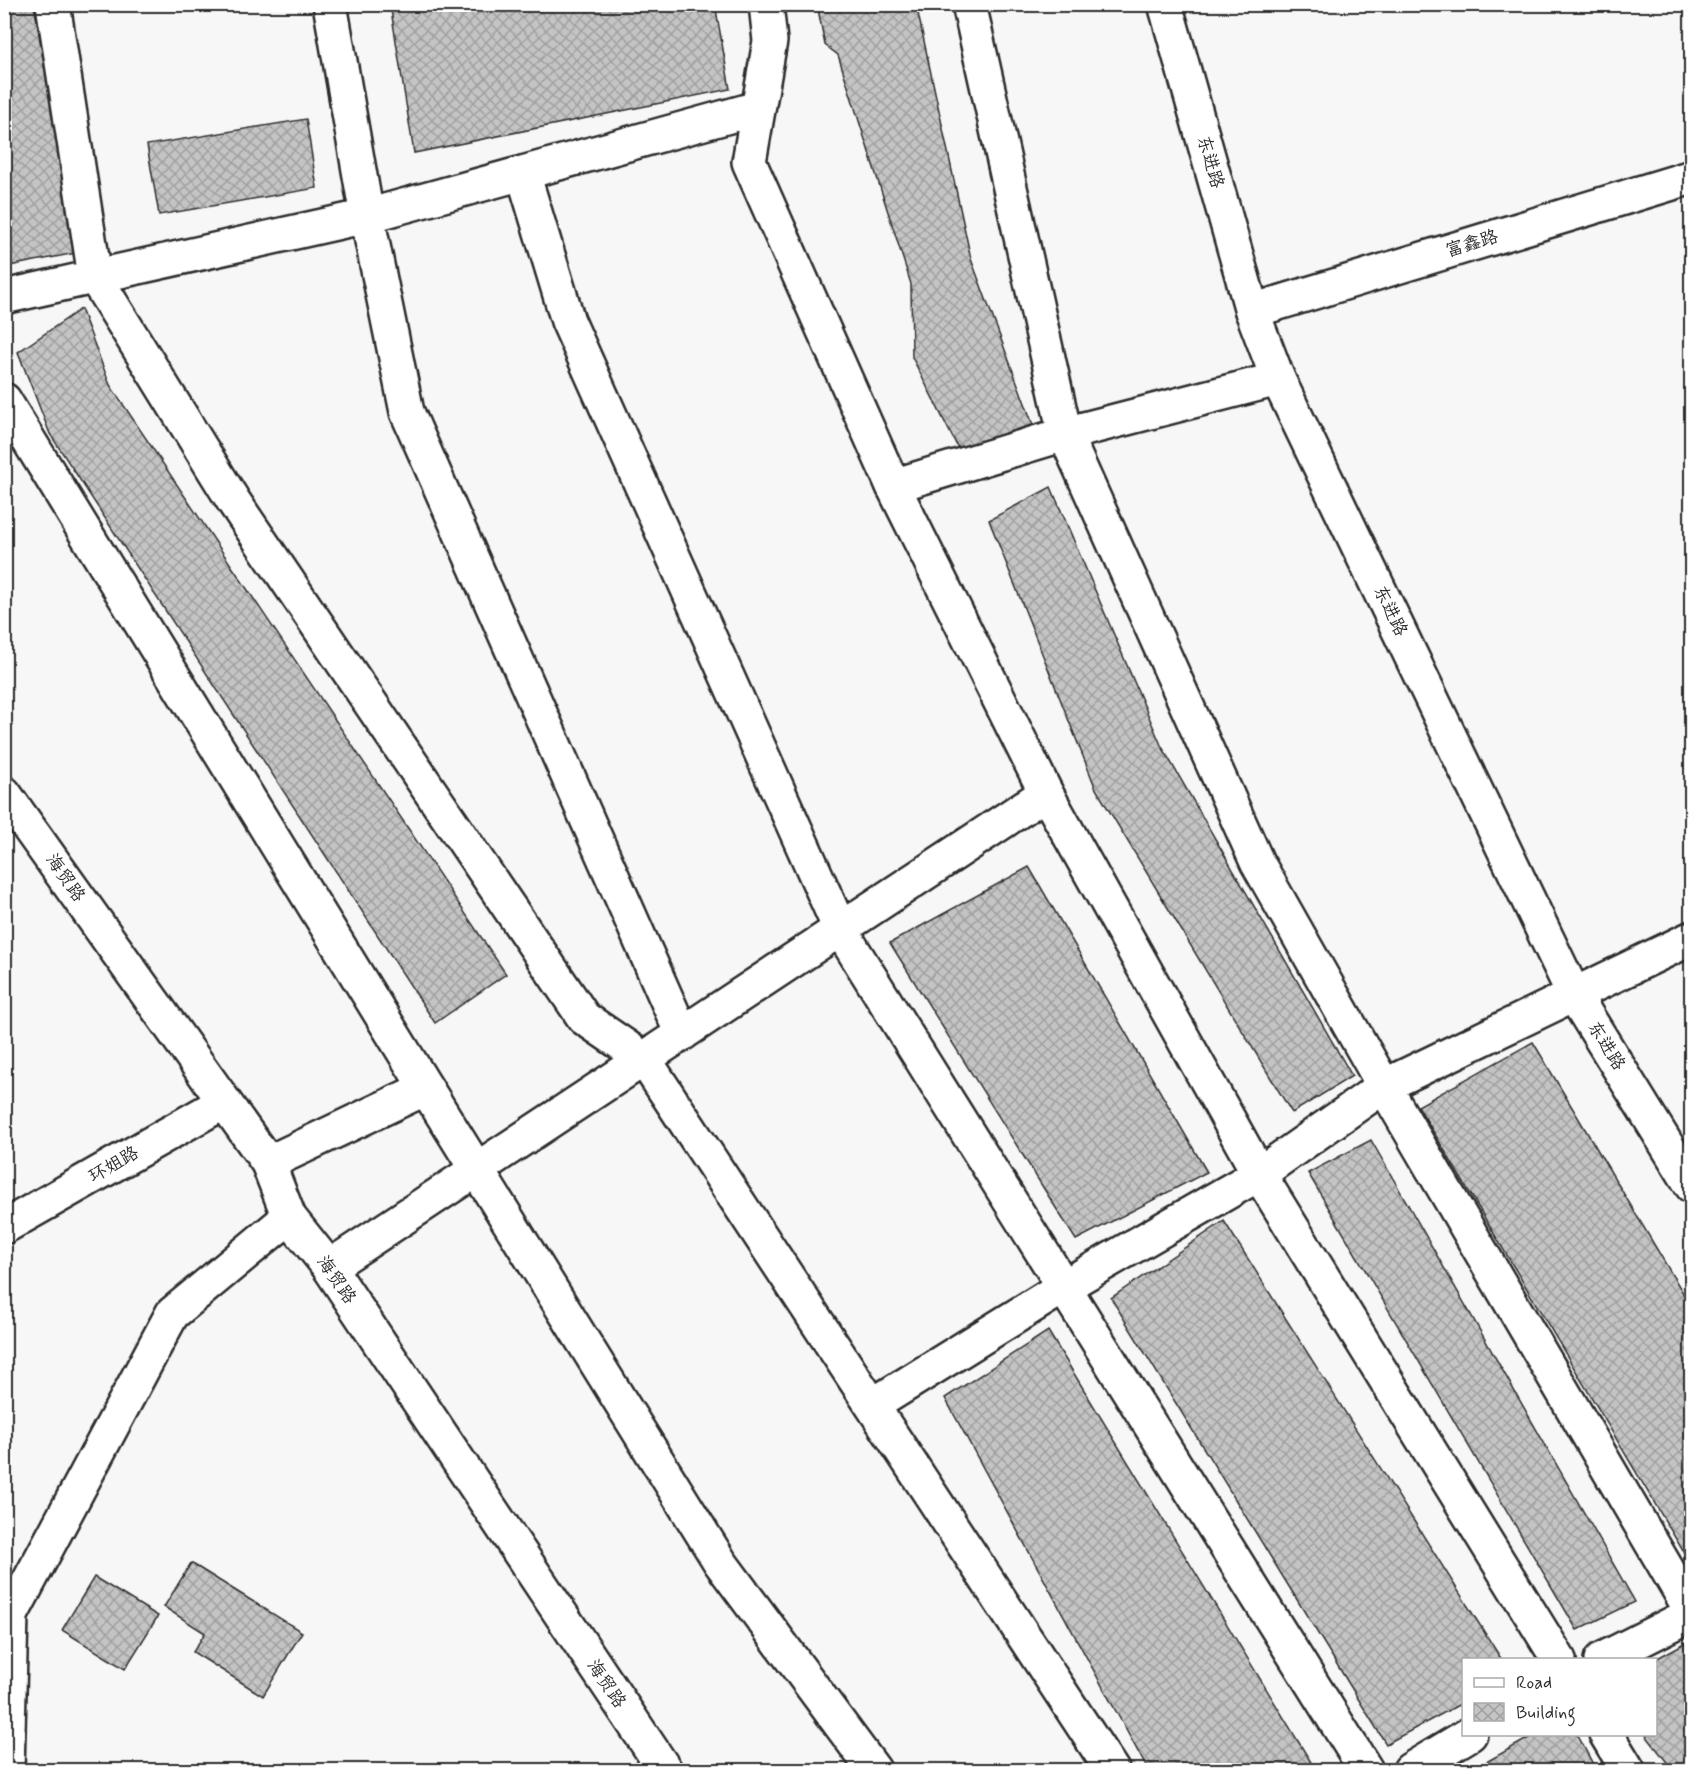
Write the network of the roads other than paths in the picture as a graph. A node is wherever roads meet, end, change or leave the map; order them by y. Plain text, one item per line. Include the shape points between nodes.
1 (53, 4) edge
2 (330, 4) edge
3 (766, 4) edge
4 (969, 4) edge
5 (1166, 4) edge
6 (758, 108) junction
7 (523, 173) junction
8 (1692, 177) edge
9 (367, 216) junction
10 (95, 277) junction
11 (4, 297) edge
12 (1251, 311) junction
13 (1278, 379) junction
14 (4, 400) edge
15 (1065, 434) junction
16 (893, 486) junction
17 (4, 793) edge
18 (1046, 793) junction
19 (840, 929) junction
20 (1692, 938) edge
21 (1574, 994) junction
22 (682, 1034) junction
23 (644, 1059) junction
24 (1384, 1086) junction
25 (426, 1088) junction
26 (224, 1102) junction
27 (268, 1163) junction
28 (477, 1170) junction
29 (1259, 1173) junction
30 (1692, 1186) edge
31 (290, 1216) junction
32 (4, 1227) edge
33 (329, 1267) junction
34 (1063, 1287) junction
35 (873, 1406) junction
36 (1692, 1613) edge
37 (1558, 1658) edge
38 (1603, 1658) edge
39 (1467, 1736) edge
40 (1607, 1736) edge
41 (7, 1770) edge
42 (665, 1770) edge
43 (874, 1770) edge
44 (1112, 1770) edge
45 (1366, 1770) edge
46 (1410, 1770) edge
47 (1628, 1770) edge

1 - 10 street
2 - 9 street
3 - 6 street via 770,41
4 - 15 street
5 - 12 street, 东进路
6 - 7 street
6 - 16 street via 749,162
7 - 9 street
7 - 19 street via 568,321
8 - 12 street, 富鑫路
9 - 10 street
9 - 22 street via 407,412
10 - 11 street
10 - 23 street via 234,502 584,1018
12 - 13 street, 东进路
13 - 15 street
13 - 21 street, 东进路
14 - 25 street
15 - 16 street
15 - 24 street via 1257,862
16 - 18 street
17 - 26 street, 海贸路
18 - 19 street
18 - 29 street
19 - 22 street
19 - 34 street
20 - 21 street
21 - 24 street
21 - 30 street, 东进路
22 - 23 street
23 - 28 street
23 - 35 street
24 - 29 street
24 - 36 street
25 - 27 street
25 - 28 street
26 - 27 street, 海贸路
26 - 32 street, 环姐路
27 - 31 street, 海贸路
28 - 33 street
28 - 43 street via 720,1562
29 - 34 street
29 - 37 street
31 - 33 street, 海贸路
31 - 41 street via 172,1314 11,1615
33 - 42 street, 海贸路
34 - 35 street
34 - 45 street
35 - 44 street
36 - 38 street
39 - 46 street
40 - 47 street

